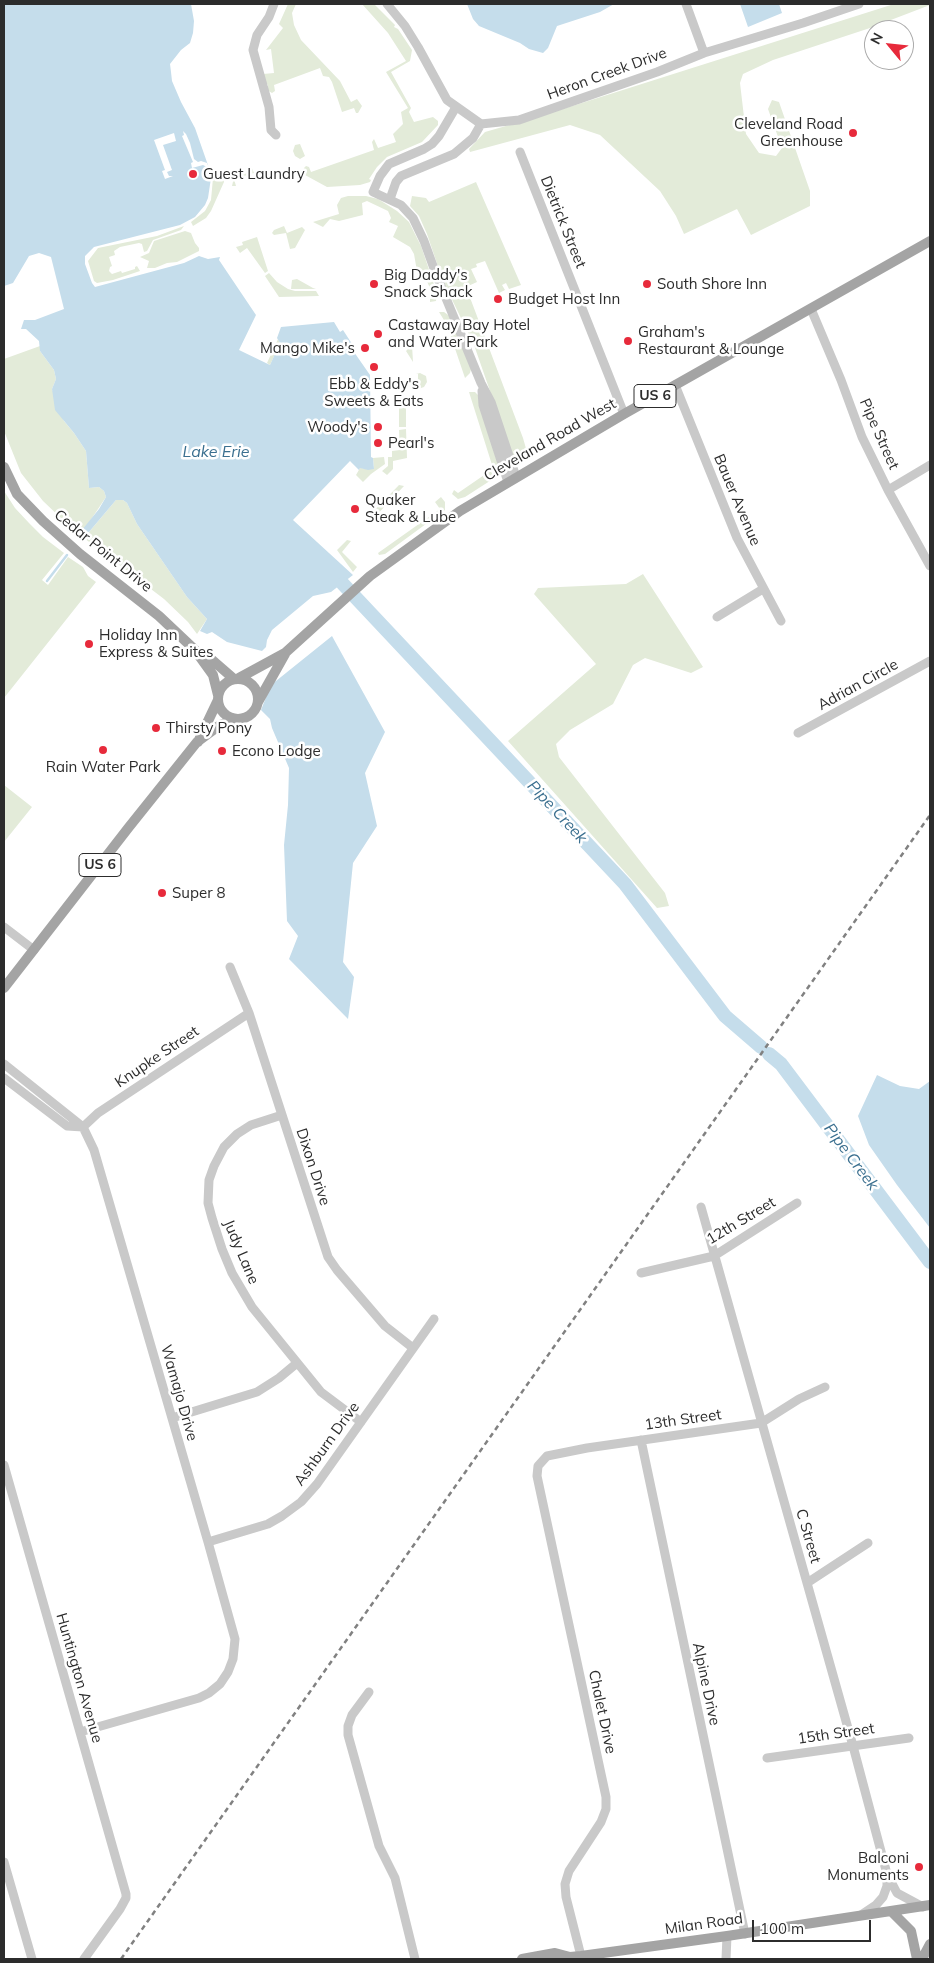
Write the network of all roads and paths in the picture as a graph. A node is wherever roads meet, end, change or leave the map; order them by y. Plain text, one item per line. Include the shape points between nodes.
1 (274, 4) edge
2 (387, 4) edge
3 (686, 4) edge
4 (859, 4) edge
5 (846, 5) edge
6 (704, 52) junction
7 (456, 107) junction
8 (481, 124) junction
9 (276, 135) dead end
10 (520, 152) dead end
11 (390, 199) junction
12 (930, 240) edge
13 (811, 309) junction
14 (675, 385) junction
15 (624, 414) junction
16 (930, 465) edge
17 (4, 467) edge
18 (512, 479) junction
19 (888, 490) junction
20 (930, 566) edge
21 (763, 589) junction
22 (717, 616) dead end
23 (781, 621) dead end
24 (195, 650) junction
25 (285, 653) junction
26 (930, 661) edge
27 (237, 678) junction
28 (218, 697) junction
29 (258, 702) junction
30 (236, 719) junction
31 (798, 733) dead end
32 (197, 742) junction
33 (4, 927) edge
34 (34, 950) junction
35 (230, 967) dead end
36 (4, 988) edge
37 (249, 1013) junction
38 (4, 1064) edge
39 (4, 1078) edge
40 (282, 1114) junction
41 (83, 1127) junction
42 (796, 1203) dead end
43 (702, 1207) dead end
44 (714, 1256) junction
45 (641, 1273) dead end
46 (434, 1319) dead end
47 (413, 1348) junction
48 (297, 1363) junction
49 (826, 1387) dead end
50 (172, 1418) junction
51 (360, 1422) junction
52 (761, 1423) junction
53 (641, 1440) junction
54 (539, 1464) joint
55 (4, 1465) edge
56 (208, 1542) junction
57 (868, 1543) dead end
58 (807, 1583) junction
59 (369, 1692) dead end
60 (80, 1732) junction
61 (909, 1738) dead end
62 (853, 1746) junction
63 (767, 1758) dead end
64 (4, 1862) edge
65 (887, 1874) junction
66 (927, 1906) edge
67 (892, 1912) junction
68 (858, 1917) junction
69 (745, 1934) junction
70 (727, 1936) junction
71 (930, 1944) edge
72 (615, 1955) edge
73 (581, 1956) junction
74 (568, 1958) edge
75 (32, 1959) edge
76 (84, 1959) edge
77 (415, 1959) edge
78 (522, 1959) edge
79 (726, 1959) edge
80 (917, 1959) edge
81 (922, 1959) edge

1 - 9 street via 257,35 253,50 269,107 271,130
2 - 7 street via 405,26 447,100
3 - 6 street
4 - 5 street, Heron Creek Drive
5 - 6 street, Heron Creek Drive via 804,23
6 - 8 street, Heron Creek Drive via 657,72 519,120
7 - 8 street
7 - 11 street via 432,144 389,164 380,176 373,192
8 - 11 street via 473,138 454,154 402,176 396,182
10 - 15 street, Dietrick Street
11 - 18 street via 413,218 424,241 491,402
12 - 13 main road, Cleveland Road West / US 6
13 - 14 main road, Cleveland Road West / US 6
13 - 19 street, Pipe Street via 862,436
14 - 15 main road, Cleveland Road West / US 6
14 - 21 street, Bauer Avenue via 736,538
15 - 18 main road, Cleveland Road West / US 6
16 - 19 street
17 - 24 main road, Cedar Point Drive via 18,494 43,521
18 - 25 main road, Cleveland Road West / US 6 via 460,511 370,576
19 - 20 street, Pipe Street
21 - 22 street
21 - 23 street, Bauer Avenue
24 - 27 main road, Cedar Point Drive
24 - 28 main road, Cedar Point Drive via 213,675
25 - 27 main road, Cleveland Road West / US 6
25 - 29 main road, Cleveland Road West / US 6
26 - 31 street, Adrian Circle
27 - 28 main road via 225,682
27 - 29 main road via 249,681 256,688
28 - 30 main road via 223,713
28 - 32 main road, US 6
29 - 30 main road via 250,715
30 - 32 main road, US 6 via 220,725
32 - 34 main road, US 6
33 - 34 street
34 - 36 main road, US 6
35 - 37 street, Dixon Drive
37 - 40 street, Dixon Drive
37 - 41 street, Knupke Street via 98,1113
38 - 41 street
39 - 41 street via 67,1126
40 - 47 street, Dixon Drive via 330,1260 385,1326
40 - 48 street, Judy Lane via 251,1125 229,1141 211,1173 208,1195 222,1248 239,1286
41 - 50 street, Wamajo Drive via 94,1150
42 - 44 street, 12th Street
43 - 44 street, C Street
44 - 45 street, 12th Street
44 - 52 street, C Street
46 - 47 street, Ashburn Drive
47 - 51 street, Ashburn Drive
48 - 50 street via 257,1392
48 - 51 street, Judy Lane via 326,1396
49 - 52 street, 13th Street via 799,1399
50 - 56 street, Wamajo Drive
51 - 56 street, Ashburn Drive via 317,1484 295,1507 268,1524
52 - 53 street, 13th Street
52 - 58 street, C Street
53 - 54 street, 13th Street via 551,1455
53 - 69 street, Alpine Drive
54 - 73 street, Chalet Drive via 537,1476 606,1797 602,1822 565,1882
55 - 60 street, Huntington Avenue
56 - 60 street, Wamajo Drive via 235,1639 230,1668 216,1687 201,1697
57 - 58 street
58 - 62 street, C Street
59 - 77 street via 350,1718 348,1735 379,1846 395,1878
60 - 76 street, Huntington Avenue via 126,1898
61 - 62 street, 15th Street
62 - 63 street, 15th Street
62 - 65 street, C Street
64 - 75 street
65 - 66 street, C Street via 897,1893
65 - 68 street, C Street via 883,1897
66 - 67 main road, Milan Road
67 - 68 main road, Milan Road
67 - 80 main road via 911,1931
68 - 69 main road, Milan Road
69 - 70 main road, Milan Road
70 - 72 main road, Milan Road
70 - 79 street
71 - 81 main road
72 - 73 main road, Milan Road
73 - 74 main road, Milan Road
74 - 78 main road, Milan Road via 555,1953

